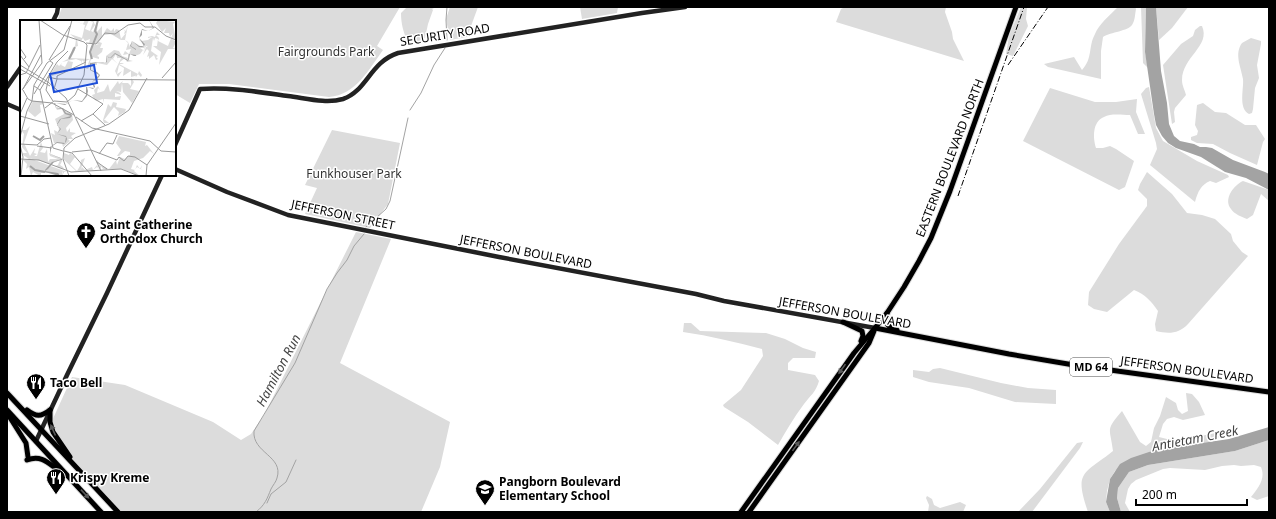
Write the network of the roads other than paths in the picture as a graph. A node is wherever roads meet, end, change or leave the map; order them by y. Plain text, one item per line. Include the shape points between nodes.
1 (58, 7) edge
2 (685, 7) edge
3 (1016, 7) edge
4 (53, 20) edge
5 (20, 68) edge
6 (7, 86) edge
7 (7, 104) edge
8 (20, 110) edge
9 (176, 143) edge
10 (176, 169) edge
11 (162, 176) edge
12 (418, 241) joint
13 (886, 313) junction
14 (843, 322) junction
15 (876, 328) junction
16 (915, 336) junction
17 (854, 353) junction
18 (1269, 392) edge
19 (7, 393) edge
20 (16, 402) junction
21 (7, 410) edge
22 (50, 410) junction
23 (7, 414) edge
24 (42, 430) junction
25 (36, 441) junction
26 (781, 455) junction
27 (80, 471) junction
28 (69, 476) junction
29 (765, 490) junction
30 (101, 512) edge
31 (118, 512) edge
32 (742, 512) edge
33 (749, 512) edge

1 - 4 main road
2 - 9 main road, SECURITY ROAD via 390,55 378,64 353,94 336,100 228,88 200,89
3 - 13 main road, EASTERN BOULEVARD NORTH via 942,214 920,261
5 - 6 main road
7 - 8 main road
10 - 12 main road, JEFFERSON STREET / MD 64 via 288,216
11 - 22 main road
12 - 14 main road, JEFFERSON BOULEVARD / MD 64
13 - 15 main road, EASTERN BOULEVARD NORTH
13 - 16 main road via 887,324 891,328
14 - 15 main road, JEFFERSON BOULEVARD / MD 64
14 - 17 main road via 860,329 863,333
15 - 16 main road, JEFFERSON BOULEVARD / MD 64
15 - 17 main road, EASTERN BOULEVARD NORTH
29 -> 15 main road, EASTERN BOULEVARD NORTH via 869,343
16 - 18 main road, JEFFERSON BOULEVARD / MD 64 via 1074,365
17 -> 26 main road, EASTERN BOULEVARD NORTH
19 - 20 main road
20 - 22 main road via 36,416 42,416
20 - 24 main road
21 - 25 main road
22 - 24 main road
27 -> 22 main road via 53,432
23 - 28 main road via 26,443 28,459 41,458
24 - 25 main road
24 - 27 main road
25 - 28 main road
26 - 29 main road via 781,461 767,482
26 - 32 main road, EASTERN BOULEVARD NORTH
27 - 31 main road
28 -> 30 main road
29 - 33 main road, EASTERN BOULEVARD NORTH

